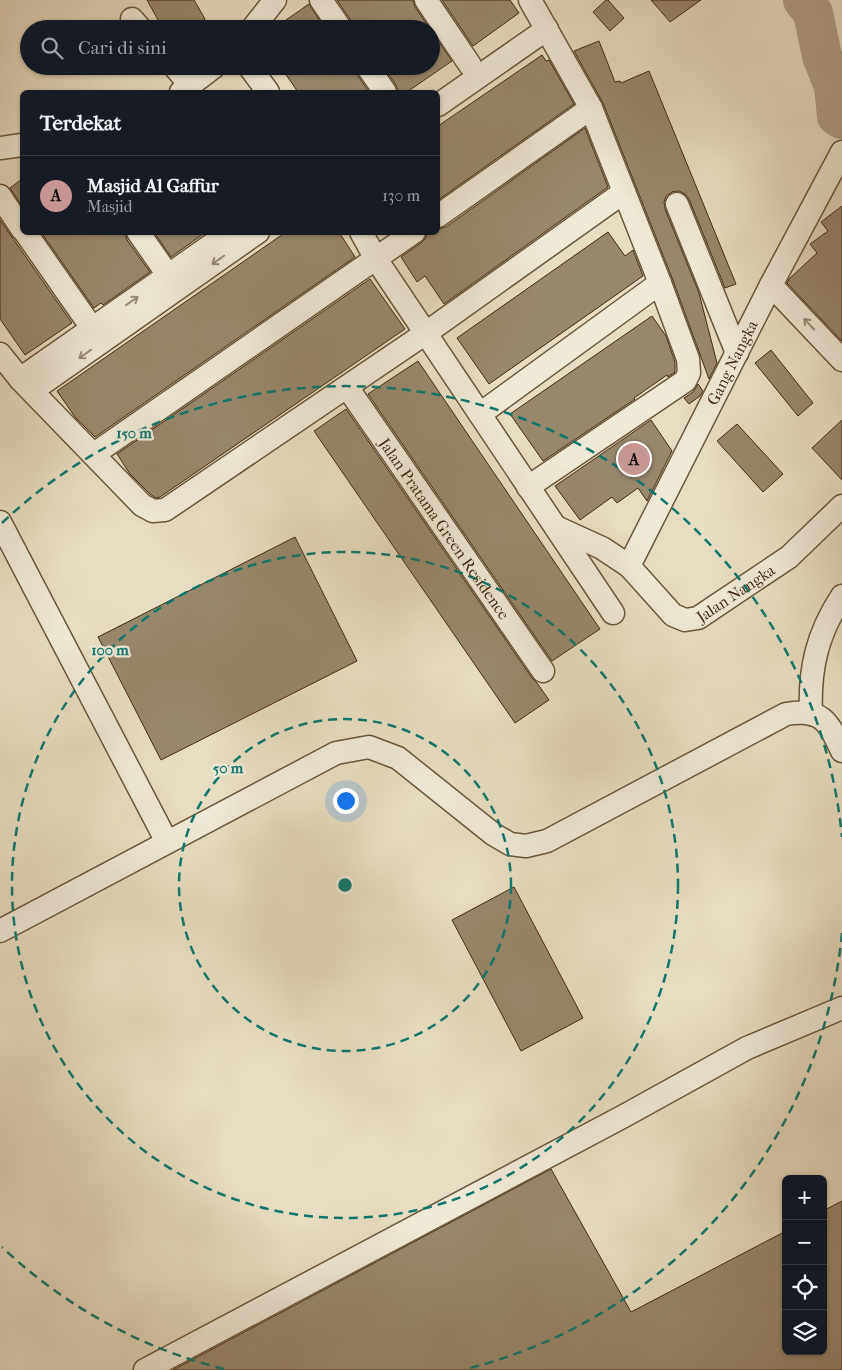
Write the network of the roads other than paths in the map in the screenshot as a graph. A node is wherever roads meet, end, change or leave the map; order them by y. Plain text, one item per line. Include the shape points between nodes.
1 (275, 0) edge
2 (321, 0) edge
3 (426, 0) edge
4 (538, 14) edge
5 (259, 20) edge
6 (335, 20) edge
7 (437, 20) edge
8 (440, 26) edge
9 (466, 74) junction
10 (179, 75) edge
11 (204, 75) edge
12 (256, 75) edge
13 (374, 75) edge
14 (186, 89) edge
15 (267, 90) edge
16 (385, 90) edge
17 (435, 90) edge
18 (440, 103) edge
19 (591, 108) junction
20 (20, 145) edge
21 (0, 148) edge
22 (839, 156) edge
23 (624, 192) junction
24 (0, 196) edge
25 (677, 204) dead end
26 (440, 215) edge
27 (20, 225) edge
28 (27, 235) edge
29 (140, 235) edge
30 (226, 235) edge
31 (253, 235) edge
32 (363, 235) edge
33 (410, 235) edge
34 (376, 259) junction
35 (168, 275) junction
36 (660, 283) junction
37 (771, 285) junction
38 (92, 328) junction
39 (426, 333) junction
40 (737, 353) junction
41 (0, 354) edge
42 (842, 360) edge
43 (26, 384) junction
44 (347, 387) junction
45 (480, 414) junction
46 (94, 454) junction
47 (528, 487) junction
48 (842, 506) edge
49 (0, 522) edge
50 (556, 527) junction
51 (629, 566) junction
52 (842, 596) edge
53 (613, 613) dead end
54 (543, 671) dead end
55 (811, 714) junction
56 (842, 752) edge
57 (167, 842) junction
58 (0, 931) edge
59 (842, 1008) edge
60 (145, 1370) edge

1 - 5 street
2 - 6 street
3 - 7 street
4 - 9 street
4 - 19 street
8 - 9 street
9 - 17 street
9 - 18 street
10 - 14 street
11 - 14 street
12 - 15 street
13 - 16 street
19 - 23 street
19 - 26 street
20 - 21 street
22 - 37 street, Gang Nangka
23 - 36 street
23 - 39 street
24 - 27 street
25 - 40 street
28 - 38 street
29 - 35 street
30 - 35 street
31 -> 43 street
32 - 34 street
33 - 34 street
34 - 39 street
34 - 46 street
38 -> 35 street
36 - 45 street
36 - 47 street via 688,359 689,373 685,380
37 - 40 street, Gang Nangka
42 -> 37 street
38 - 43 street
39 - 44 street
39 - 45 street
40 - 51 street, Gang Nangka
41 - 43 street
43 - 46 street
44 - 46 street via 174,505 158,511 142,505
44 - 54 street, Jalan Pratama Green Residence
45 - 47 street
47 - 50 street
48 - 51 street, Jalan Nangka via 789,557 698,618 685,620 673,615
49 - 57 street
50 - 51 street, Jalan Nangka via 602,548
50 - 53 street
52 - 55 street via 820,638 810,688
55 - 56 street via 832,729
55 - 57 street via 803,711 786,714 547,841 526,846 510,844 492,834 398,758 369,747 336,753
57 - 58 street
59 - 60 street via 747,1048

